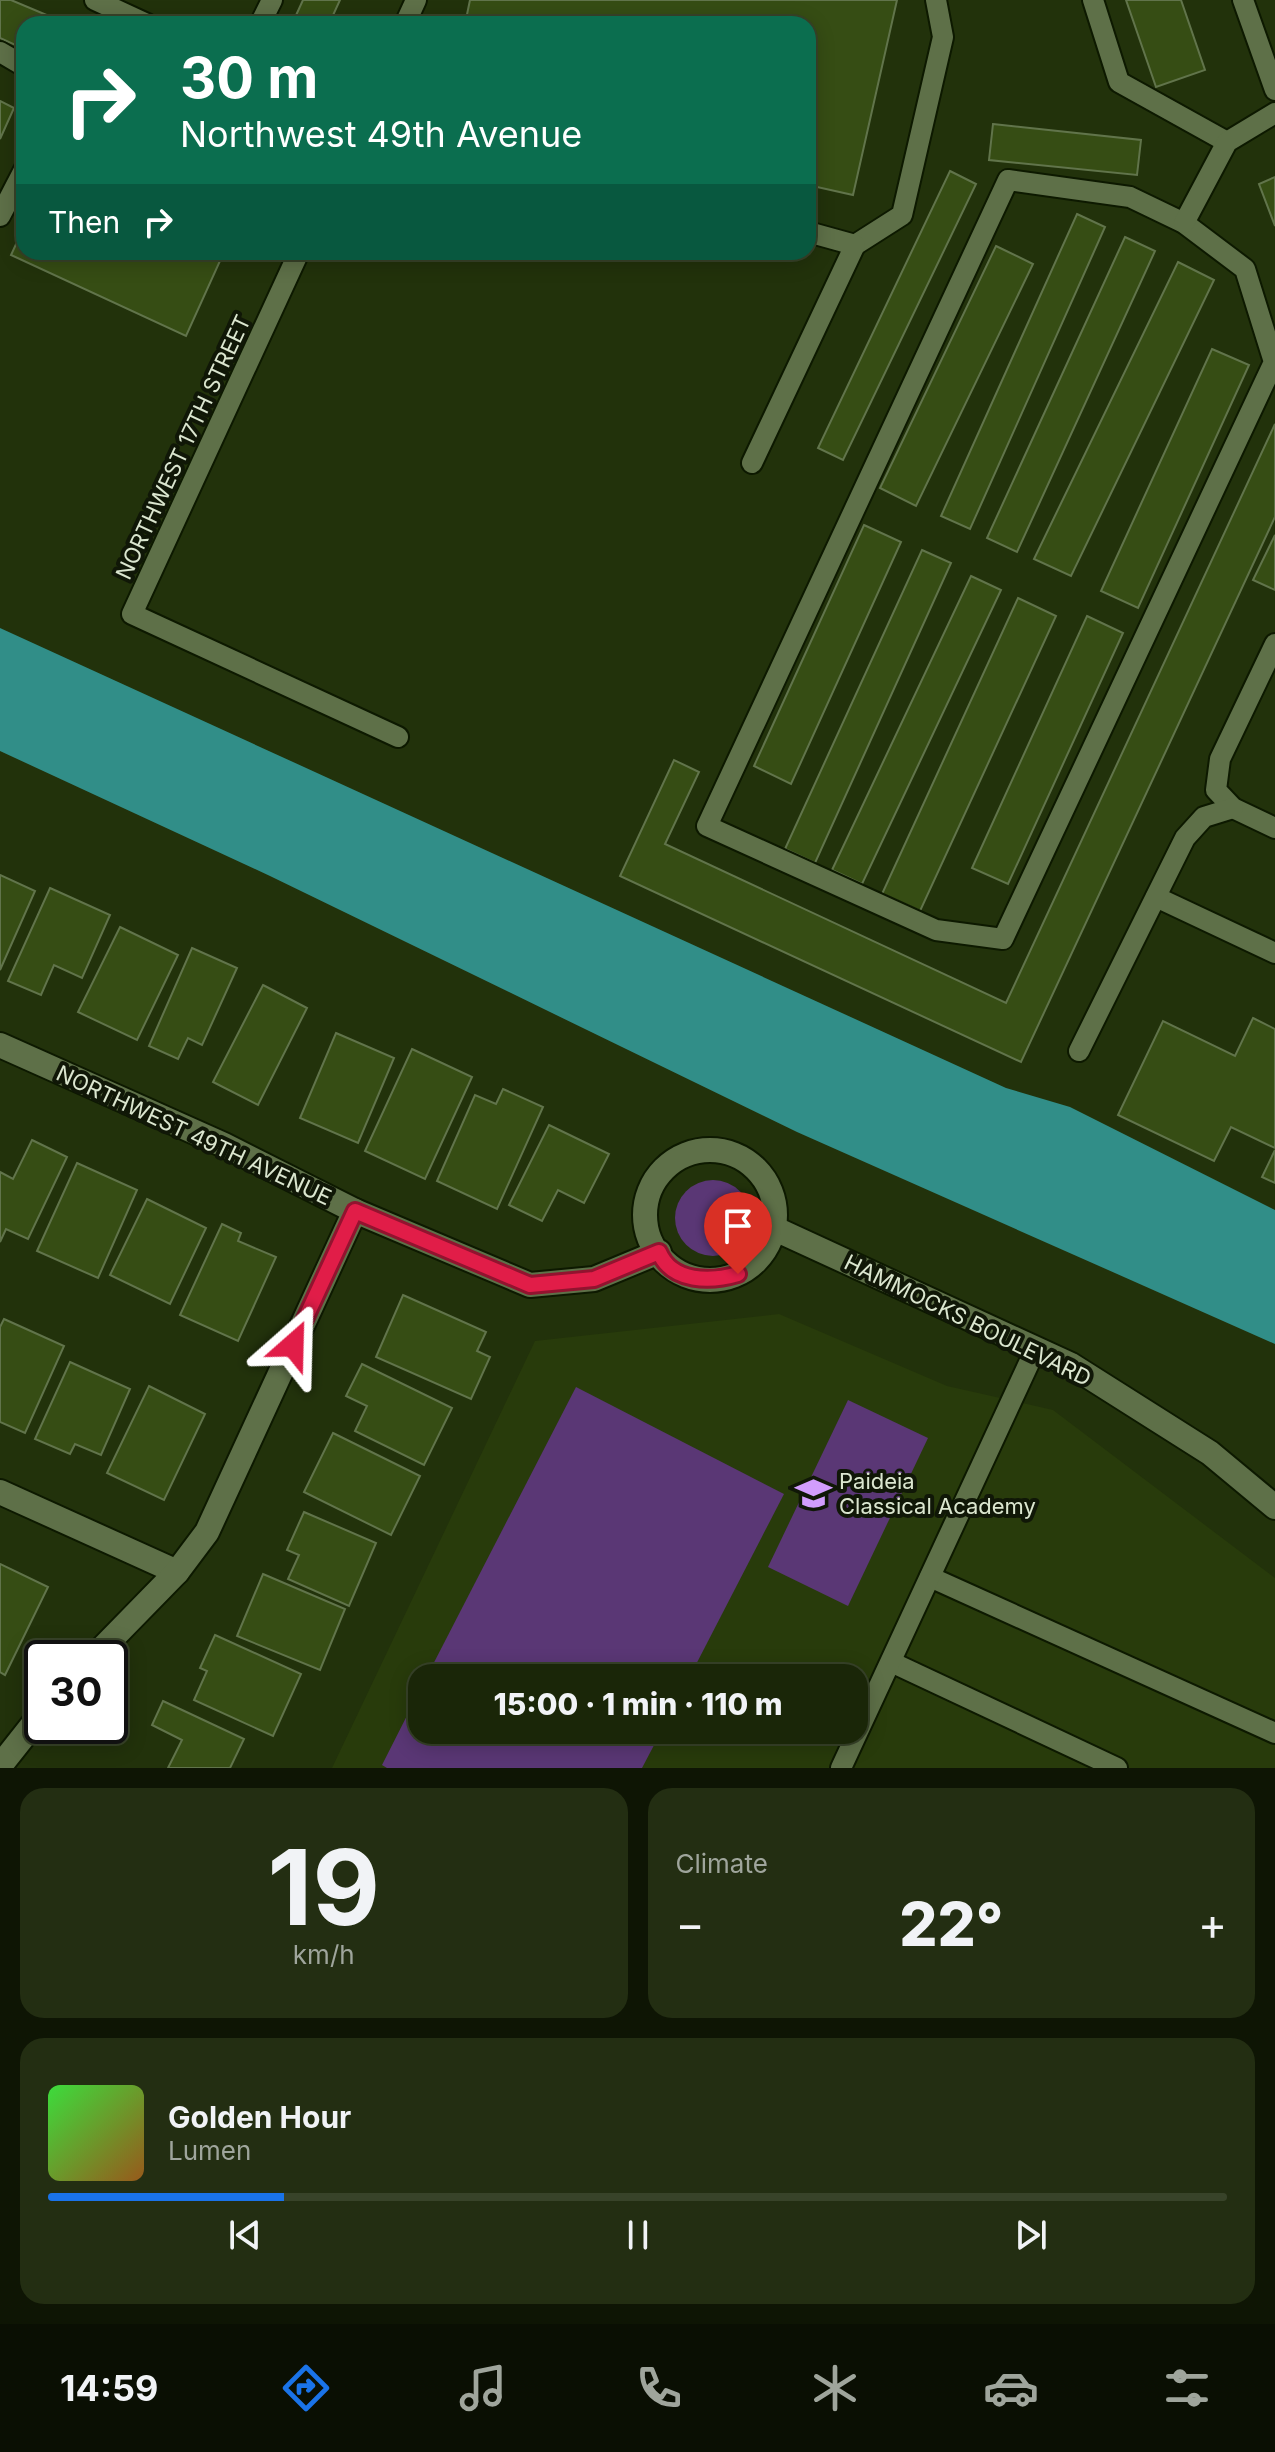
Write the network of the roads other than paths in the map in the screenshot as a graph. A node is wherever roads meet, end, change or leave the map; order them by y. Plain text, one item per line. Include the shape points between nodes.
1 (95, 0) edge
2 (936, 0) edge
3 (1093, 0) edge
4 (1243, 0) edge
5 (130, 16) edge
6 (1275, 90) edge
7 (1275, 113) edge
8 (1227, 142) junction
9 (16, 185) edge
10 (0, 216) edge
11 (1184, 223) junction
12 (816, 234) edge
13 (855, 245) junction
14 (295, 260) edge
15 (752, 463) dead end
16 (1275, 644) edge
17 (398, 737) dead end
18 (1233, 808) junction
19 (1275, 828) edge
20 (1156, 897) junction
21 (1275, 953) edge
22 (0, 1045) edge
23 (1079, 1051) dead end
24 (355, 1211) junction
25 (771, 1227) junction
26 (659, 1252) junction
27 (1036, 1348) junction
28 (0, 1492) edge
29 (1275, 1507) edge
30 (177, 1572) junction
31 (930, 1577) junction
32 (111, 1640) edge
33 (891, 1662) junction
34 (1275, 1733) edge
35 (24, 1736) edge
36 (0, 1766) edge
37 (841, 1768) edge
38 (1117, 1768) edge

1 - 5 lane
2 - 13 lane via 943,37 902,215
3 - 8 lane via 1119,82
4 - 6 lane
7 - 8 lane
8 - 11 lane
9 - 10 lane
11 - 11 lane via 1245,269 1274,362 1003,939 936,930 707,826 1008,180 1130,197
12 - 13 lane
13 - 15 lane
14 - 17 lane, NORTHWEST 17TH STREET via 132,614
16 - 18 lane via 1220,759 1216,790
18 - 19 lane
18 - 20 lane via 1204,817 1185,838
20 - 21 lane
20 - 23 lane
22 - 24 street, NORTHWEST 49TH AVENUE via 224,1145
24 - 26 street, NORTHWEST 49TH AVENUE via 530,1285 594,1279
24 - 30 street via 207,1532
25 - 26 street via 769,1245 754,1263 718,1280 678,1272
25 - 26 street via 775,1205 768,1183 754,1166 713,1149 691,1152 671,1162 646,1199 645,1222
25 - 27 street, HAMMOCKS BOULEVARD
27 - 29 street, HAMMOCKS BOULEVARD via 1210,1453
27 - 31 lane
28 - 30 street
30 - 32 street
31 - 33 lane
31 - 34 lane
33 - 37 lane
33 - 38 lane
35 - 36 street

